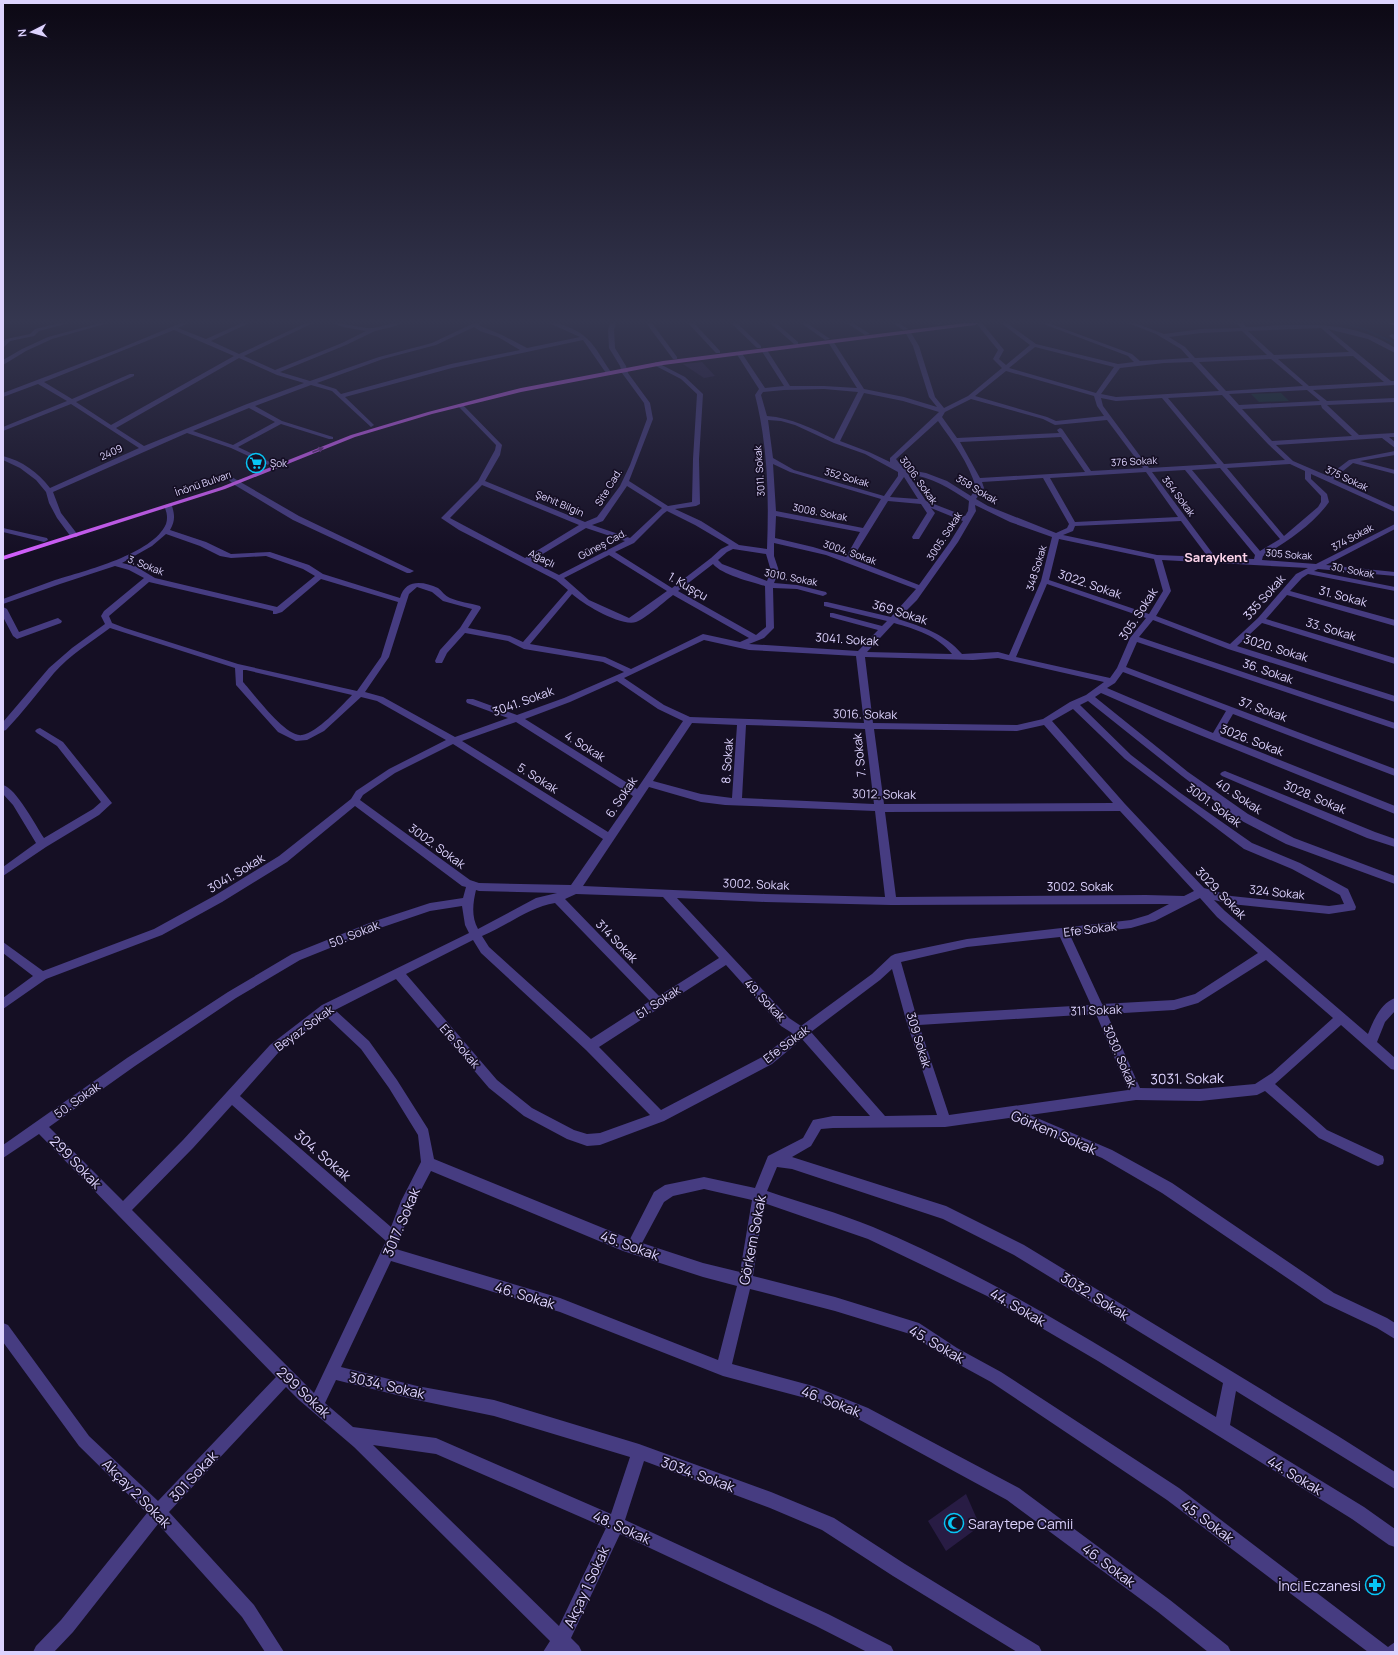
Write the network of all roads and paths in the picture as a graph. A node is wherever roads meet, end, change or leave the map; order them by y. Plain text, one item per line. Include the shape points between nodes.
1 (160, 400) edge
2 (263, 400) edge
3 (345, 400) edge
4 (466, 400) edge
5 (479, 400) edge
6 (645, 400) edge
7 (700, 400) edge
8 (759, 400) edge
9 (857, 400) edge
10 (905, 400) edge
11 (934, 400) edge
12 (963, 400) edge
13 (984, 400) edge
14 (1098, 400) edge
15 (1167, 400) edge
16 (1231, 400) edge
17 (1387, 400) edge
18 (73, 401) joint
19 (1324, 402) junction
20 (249, 405) junction
21 (460, 405) junction
22 (1237, 407) junction
23 (941, 414) junction
24 (764, 418) junction
25 (1109, 418) junction
26 (280, 422) junction
27 (1055, 423) junction
28 (371, 425) junction
29 (110, 428) junction
30 (3, 429) edge
31 (187, 431) junction
32 (1395, 434) edge
33 (1063, 435) junction
34 (1383, 435) junction
35 (1357, 437) junction
36 (331, 438) junction
37 (955, 440) junction
38 (836, 442) junction
39 (1270, 443) junction
40 (1395, 446) edge
41 (233, 447) junction
42 (144, 449) junction
43 (1395, 454) edge
44 (3, 458) edge
45 (769, 459) junction
46 (1351, 461) junction
47 (1291, 462) junction
48 (268, 463) junction
49 (1223, 467) junction
50 (1187, 468) junction
51 (1147, 470) junction
52 (900, 471) junction
53 (1308, 471) junction
54 (1395, 472) edge
55 (1089, 473) junction
56 (1045, 476) junction
57 (232, 480) junction
58 (978, 480) junction
59 (1328, 480) junction
60 (481, 482) junction
61 (625, 482) junction
62 (50, 491) junction
63 (884, 498) junction
64 (972, 499) junction
65 (922, 502) junction
66 (168, 506) junction
67 (667, 508) junction
68 (1395, 510) edge
69 (772, 513) junction
70 (1184, 519) junction
71 (966, 520) junction
72 (1073, 524) junction
73 (585, 525) junction
74 (1395, 526) edge
75 (3, 530) edge
76 (863, 530) junction
77 (165, 531) junction
78 (72, 533) junction
79 (916, 536) dead end
80 (1056, 536) junction
81 (44, 540) junction
82 (772, 540) junction
83 (1284, 540) junction
84 (631, 541) junction
85 (737, 547) junction
86 (609, 552) junction
87 (771, 552) junction
88 (3, 553) edge
89 (1157, 557) junction
90 (3, 558) edge
91 (1259, 558) junction
92 (1213, 559) junction
93 (714, 560) junction
94 (848, 560) junction
95 (526, 561) junction
96 (115, 564) junction
97 (1318, 567) junction
98 (410, 571) dead end
99 (1307, 572) junction
100 (1395, 574) edge
101 (320, 576) junction
102 (149, 578) junction
103 (559, 578) junction
104 (1045, 581) junction
105 (769, 585) junction
106 (920, 588) junction
107 (1395, 589) edge
108 (573, 590) junction
109 (672, 591) junction
110 (1285, 592) junction
111 (823, 594) dead end
112 (3, 602) edge
113 (402, 602) junction
114 (827, 604) dead end
115 (3, 609) edge
116 (834, 615) dead end
117 (1151, 617) junction
118 (892, 620) junction
119 (1261, 620) junction
120 (58, 621) dead end
121 (1395, 622) edge
122 (109, 625) junction
123 (884, 629) junction
124 (463, 630) junction
125 (1134, 638) junction
126 (756, 639) junction
127 (524, 646) junction
128 (739, 646) junction
129 (1231, 647) junction
130 (860, 654) junction
131 (959, 656) junction
132 (1012, 657) junction
133 (439, 661) dead end
134 (1395, 661) edge
135 (239, 667) junction
136 (1121, 668) junction
137 (631, 672) junction
138 (618, 678) junction
139 (1112, 681) junction
140 (1101, 689) junction
141 (359, 694) junction
142 (1089, 697) junction
143 (1395, 699) edge
144 (470, 701) dead end
145 (1073, 704) junction
146 (1232, 710) junction
147 (517, 718) junction
148 (689, 720) junction
149 (1046, 721) junction
150 (742, 722) junction
151 (869, 726) junction
152 (1395, 726) edge
153 (3, 728) edge
154 (40, 731) dead end
155 (1215, 738) junction
156 (453, 740) junction
157 (1395, 773) edge
158 (1225, 774) dead end
159 (647, 783) junction
160 (3, 788) edge
161 (640, 795) junction
162 (355, 801) junction
163 (737, 802) junction
164 (1122, 807) junction
165 (878, 808) junction
166 (1395, 810) edge
167 (610, 838) junction
168 (1395, 843) edge
169 (42, 844) junction
170 (3, 872) edge
171 (1395, 880) edge
172 (472, 885) junction
173 (574, 890) junction
174 (1202, 892) junction
175 (666, 893) junction
176 (557, 898) junction
177 (891, 900) junction
178 (1184, 900) junction
179 (468, 901) junction
180 (1351, 907) joint
181 (1062, 932) junction
182 (476, 934) junction
183 (3, 947) edge
184 (1266, 954) junction
185 (726, 959) junction
186 (895, 959) junction
187 (398, 973) junction
188 (42, 976) junction
189 (658, 1002) junction
190 (1395, 1003) edge
191 (3, 1004) edge
192 (326, 1009) junction
193 (1099, 1009) junction
194 (1341, 1018) junction
195 (912, 1020) junction
196 (802, 1032) junction
197 (1370, 1043) junction
198 (590, 1046) junction
199 (1395, 1065) edge
200 (1266, 1084) junction
201 (1136, 1094) junction
202 (231, 1096) junction
203 (1008, 1111) junction
204 (660, 1117) junction
205 (944, 1121) junction
206 (883, 1122) junction
207 (40, 1126) junction
208 (3, 1152) edge
209 (773, 1160) junction
210 (1378, 1160) dead end
211 (428, 1163) junction
212 (760, 1195) junction
213 (123, 1210) junction
214 (393, 1238) junction
215 (633, 1247) junction
216 (388, 1253) junction
217 (745, 1282) junction
218 (3, 1330) edge
219 (1395, 1332) edge
220 (722, 1369) junction
221 (332, 1371) junction
222 (286, 1377) junction
223 (1232, 1380) junction
224 (316, 1405) junction
225 (1221, 1430) junction
226 (349, 1434) junction
227 (638, 1452) junction
228 (1395, 1481) edge
229 (158, 1512) junction
230 (616, 1524) junction
231 (1395, 1539) edge
232 (557, 1646) edge
233 (42, 1652) edge
234 (275, 1652) edge
235 (573, 1652) edge
236 (886, 1652) edge
237 (1033, 1652) edge
238 (1222, 1652) edge
239 (1382, 1652) edge

1 - 29 street
2 - 20 street, 2409
3 - 28 street
4 - 28 main road, İnönü Bulvarı
5 - 21 main road, İnönü Bulvarı
6 - 61 street, Site Cad. via 650,418
7 - 67 street via 696,504
8 - 24 street, 3011. Sokak
9 - 38 street
10 - 23 street
11 - 23 street
12 - 23 street, 3006. Sokak
13 - 27 street
14 - 25 street, 364 Sokak
15 - 49 street
16 - 22 street, 375 Sokak
17 - 19 street
18 - 29 street
18 - 30 street
19 - 22 street
19 - 35 street via 1324,407
20 - 26 street
20 - 31 street, 2409
57 -> 21 main road, İnönü Bulvarı via 353,436
21 - 60 street via 499,446 499,453 482,476
22 - 39 street, 375 Sokak
23 - 37 street
23 - 52 street, 3006. Sokak via 892,459
24 - 38 street, 358 Sokak via 782,419
24 - 45 street, 3011. Sokak
25 - 27 street
25 - 51 street, 364 Sokak
26 - 36 street
26 - 41 street
27 - 33 street
28 - 36 main road, İnönü Bulvarı
29 - 42 street
31 - 41 street
31 - 42 street, 2409
32 - 34 street
33 - 37 street
33 - 55 street
34 - 35 street
34 - 40 street
35 - 39 street
36 - 48 main road, İnönü Bulvarı
37 - 58 street
38 - 52 street, 358 Sokak via 866,453
39 - 47 street, 375 Sokak
41 - 48 street
42 - 62 street, 2409
43 - 46 street
44 - 62 street via 17,462 32,471
45 - 63 street, 352 Sokak via 792,471
45 - 69 street, 3011. Sokak
46 - 54 street
46 - 59 street
47 - 49 street, 376 Sokak
47 - 53 street, 375 Sokak
48 - 57 main road, İnönü Bulvarı
49 - 50 street, 376 Sokak
49 - 83 street
50 - 51 street, 376 Sokak
50 - 91 street
51 - 55 street, 376 Sokak
51 - 70 street, 364 Sokak
52 - 63 street via 901,476
52 - 64 street, 358 Sokak via 934,477
52 - 65 street, 3006. Sokak via 910,480
53 - 59 street, 375 Sokak
53 - 83 street via 1308,479 1324,496 1325,502 1322,508
55 - 56 street, 376 Sokak
56 - 58 street, 376 Sokak
56 - 72 street
57 - 66 main road, İnönü Bulvarı
57 - 78 main road, İnönü Bulvarı
57 - 98 street via 296,518
58 - 64 street, 3005. Sokak via 980,488
59 - 68 street, 375 Sokak
60 - 73 street, Şehit Bilgin
60 - 95 street, Ağaçlı via 445,518
61 - 67 street
61 - 73 street, Site Cad. via 600,519
62 - 78 street via 51,499
63 - 65 street, 352 Sokak
63 - 76 street
64 - 71 street, 3005. Sokak via 972,511
64 - 80 street, 358 Sokak via 985,508
65 - 71 street, 352 Sokak via 942,508
65 - 79 street, 3006. Sokak via 931,512
66 - 77 street via 171,515
66 - 78 main road, İnönü Bulvarı
67 - 84 street, Güneş Cad.
67 - 85 street
69 - 76 street, 3008. Sokak
69 - 82 street, 3011. Sokak
70 - 72 street
70 - 92 street, 364 Sokak
71 - 106 street, 3005. Sokak via 954,542
72 - 80 street via 1070,529
73 - 84 street, Şehit Bilgin
73 - 95 street, Site Cad.
74 - 97 street, 374 Sokak
75 - 81 street
76 - 94 street
77 - 96 street, 3. Sokak via 149,545
77 - 101 street via 203,544 222,554 267,554 306,567
78 - 81 main road, İnönü Bulvarı
78 - 90 main road, İnönü Bulvarı
80 - 89 street, 348 Sokak
80 - 104 street, 348 Sokak
81 - 88 main road, İnönü Bulvarı
82 - 87 street, 3011. Sokak
82 - 94 street, 3004. Sokak
83 - 91 street
84 - 86 street, Güneş Cad.
85 - 87 street
85 - 93 street via 731,546
86 - 103 street, Güneş Cad.
86 - 109 street, 1. Kuşçu
87 - 105 street, 3011. Sokak via 775,571
89 - 92 street, 305 Sokak
89 - 117 street, 305. Sokak via 1167,591
91 - 92 street, 305 Sokak
91 - 97 street, 305 Sokak
93 - 105 street, 3010. Sokak via 719,566 730,571
93 - 109 street
94 - 106 street, 3004. Sokak
95 - 103 street, Ağaçlı
96 - 102 street, 3. Sokak via 132,568
96 - 112 street
97 - 99 street, 335 Sokak
97 - 100 street, 305 Sokak
99 - 107 street, 30. Sokak
99 - 110 street, 335 Sokak via 1299,576
101 - 102 street, 3. Sokak via 277,611
101 - 113 street
102 - 122 street via 107,613 105,616
103 - 108 street, Ağaçlı
104 - 117 street, 3022. Sokak
104 - 132 street, 348 Sokak
105 - 111 street, 3010. Sokak via 797,587
105 - 126 street, 3011. Sokak via 770,628
106 - 118 street, 3005. Sokak via 914,598
108 - 109 street, Ağaçlı via 586,602 628,621 634,620
108 - 127 street
109 - 126 street, 1. Kuşçu
110 - 119 street, 335 Sokak
110 - 121 street, 31. Sokak
113 - 124 street via 405,593 416,584 435,590 446,599 477,608
113 - 141 street via 385,658
114 - 118 street, 369 Sokak
115 - 120 street via 17,636
116 - 123 street
117 - 125 street, 305. Sokak
117 - 129 street, 3020. Sokak
118 - 123 street, 3005. Sokak
118 - 131 street, 369 Sokak via 938,637
119 - 129 street, 335 Sokak
119 - 134 street, 33. Sokak
122 - 135 street, 5. Sokak via 147,640 223,660
122 - 153 street via 52,670
123 - 130 street, 3005. Sokak
124 - 127 street via 510,639
124 - 133 street via 443,652
125 - 136 street, 305. Sokak
125 - 152 street, 36. Sokak
126 - 128 street, 3011. Sokak
127 - 137 street via 605,660
128 - 130 street, 3041. Sokak
128 - 137 street, 3041. Sokak via 703,637
129 - 143 street, 3020. Sokak
130 - 131 street, 3041. Sokak
130 - 151 street, 7. Sokak
131 - 132 street, 3041. Sokak
132 - 139 street, 3041. Sokak
135 - 141 street, 5. Sokak
135 - 141 street via 239,683 281,730 296,738 304,738 321,729
136 - 139 street, 305. Sokak
136 - 146 street, 37. Sokak
137 - 138 street, 3041. Sokak
138 - 147 street, 3041. Sokak
138 - 148 street, 3016. Sokak via 678,716
139 - 140 street, 3016. Sokak
140 - 142 street, 3016. Sokak
140 - 155 street, 3026. Sokak
141 - 156 street, 5. Sokak via 380,699
142 - 145 street, 3016. Sokak
142 - 171 street, 40. Sokak via 1185,774 1244,816 1290,841
144 - 147 street, 4. Sokak
145 - 149 street, 3016. Sokak
145 - 180 street, 3001. Sokak via 1128,757 1176,794 1248,846 1296,866 1344,892
146 - 155 street
146 - 157 street, 37. Sokak
147 - 156 street, 3041. Sokak
147 - 161 street, 4. Sokak
148 - 150 street, 3016. Sokak
148 - 159 street, 6. Sokak
149 - 151 street, 3016. Sokak via 1017,728
149 - 164 street, 3029. Sokak
150 - 151 street, 3016. Sokak
150 - 163 street, 8. Sokak
151 - 165 street, 7. Sokak
154 - 169 street via 60,744 107,803
155 - 166 street, 3026. Sokak
156 - 162 street, 3041. Sokak via 392,770 359,793
156 - 167 street, 5. Sokak
158 - 168 street, 3028. Sokak
159 - 161 street, 6. Sokak
159 - 163 street, 3012. Sokak via 701,798
160 - 169 street via 16,802
161 - 167 street, 6. Sokak
162 - 172 street, 3002. Sokak
162 - 188 street, 3041. Sokak via 283,859 211,903 158,932
163 - 165 street, 3012. Sokak
164 - 165 street, 3012. Sokak
164 - 174 street, 3029. Sokak
165 - 177 street, 7. Sokak
167 - 173 street, 6. Sokak
169 - 170 street
172 - 173 street, 3002. Sokak
172 - 179 street
173 - 175 street, 3002. Sokak
173 - 176 street, Beyaz Sokak
174 - 178 street, Efe Sokak
174 - 180 street, 324 Sokak via 1231,900 1314,909
174 - 184 street, 3029. Sokak
175 - 177 street, 3002. Sokak
175 - 185 street, 49. Sokak
176 - 182 street, Beyaz Sokak via 540,902
176 - 189 street, 314 Sokak
177 - 178 street, 3002. Sokak
178 - 181 street, Efe Sokak via 1151,918 1130,924
179 - 182 street via 470,925
179 - 207 street, 50. Sokak via 430,907 376,924 296,957 131,1062
181 - 186 street, Efe Sokak via 967,943
181 - 193 street, 3030. Sokak
182 - 187 street, Beyaz Sokak
182 - 198 street via 485,950
183 - 188 street
184 - 193 street, 311 Sokak via 1198,998 1174,1005
184 - 194 street, 3029. Sokak
185 - 189 street, 51. Sokak
185 - 196 street, 49. Sokak via 785,1022
186 - 195 street, 309 Sokak
186 - 196 street, Efe Sokak via 876,977
187 - 192 street, Beyaz Sokak
187 - 204 street, Efe Sokak via 493,1084 528,1112 548,1124 587,1140 600,1139
188 - 191 street, 3041. Sokak
189 - 198 street, 51. Sokak
190 - 197 street via 1380,1019
192 - 202 street, Beyaz Sokak via 274,1049
192 - 211 street via 365,1045 393,1084 424,1133
193 - 195 street, 311 Sokak
193 - 201 street, 3030. Sokak
194 - 197 street, 3029. Sokak
194 - 200 street, 3031. Sokak
195 - 205 street, 309 Sokak
196 - 204 street, Efe Sokak via 768,1060
196 - 206 street, 49. Sokak
197 - 199 street, 3029. Sokak
198 - 204 street
200 - 201 street, 3031. Sokak via 1257,1089 1208,1094
200 - 210 street via 1322,1134
201 - 203 street, 3031. Sokak
202 - 213 street, Beyaz Sokak
202 - 214 street, 304. Sokak
203 - 205 street, Görkem Sokak
203 - 219 street, Görkem Sokak via 1107,1154 1167,1188 1330,1298
205 - 206 street, Görkem Sokak
206 - 209 street, Görkem Sokak via 817,1124 807,1142
207 - 208 street, 50. Sokak
207 - 213 street, 299 Sokak
209 - 212 street, Görkem Sokak
209 - 223 street, 3032. Sokak via 792,1163 946,1213 1020,1250
211 - 214 street, 3017. Sokak
211 - 215 street, 45. Sokak
212 - 215 street, 44. Sokak via 704,1182 670,1190 659,1197
212 - 217 street, Görkem Sokak
212 - 225 street, 44. Sokak via 870,1233 992,1292 1103,1356
213 - 222 street, 299 Sokak
214 - 216 street, 3017. Sokak
215 - 217 street, 45. Sokak
216 - 220 street, 46. Sokak via 560,1305
216 - 221 street, 3017. Sokak
217 - 220 street, Görkem Sokak
217 - 239 street, 45. Sokak via 835,1304 914,1328 996,1377 1173,1494
218 - 229 street, Akçay 2 Sokak via 84,1440
220 - 238 street, 46. Sokak via 813,1393 863,1413 1014,1494
221 - 224 street, 3017. Sokak
221 - 227 street, 3034. Sokak via 417,1393 494,1408
222 - 224 street, 299 Sokak
222 - 229 street, 301 Sokak
223 - 225 street
223 - 228 street, 3032. Sokak
224 - 226 street, 299 Sokak
225 - 231 street, 44. Sokak via 1358,1513
226 - 230 street, 48. Sokak via 436,1446
226 - 232 street, 299 Sokak
227 - 230 street, Akçay 1 Sokak
227 - 237 street, 3034. Sokak via 771,1500 828,1524
229 - 233 street, 301 Sokak via 67,1626
229 - 234 street, Akçay 2 Sokak via 248,1611
230 - 232 street, Akçay 1 Sokak
230 - 236 street, 48. Sokak
232 - 235 street, 299 Sokak

